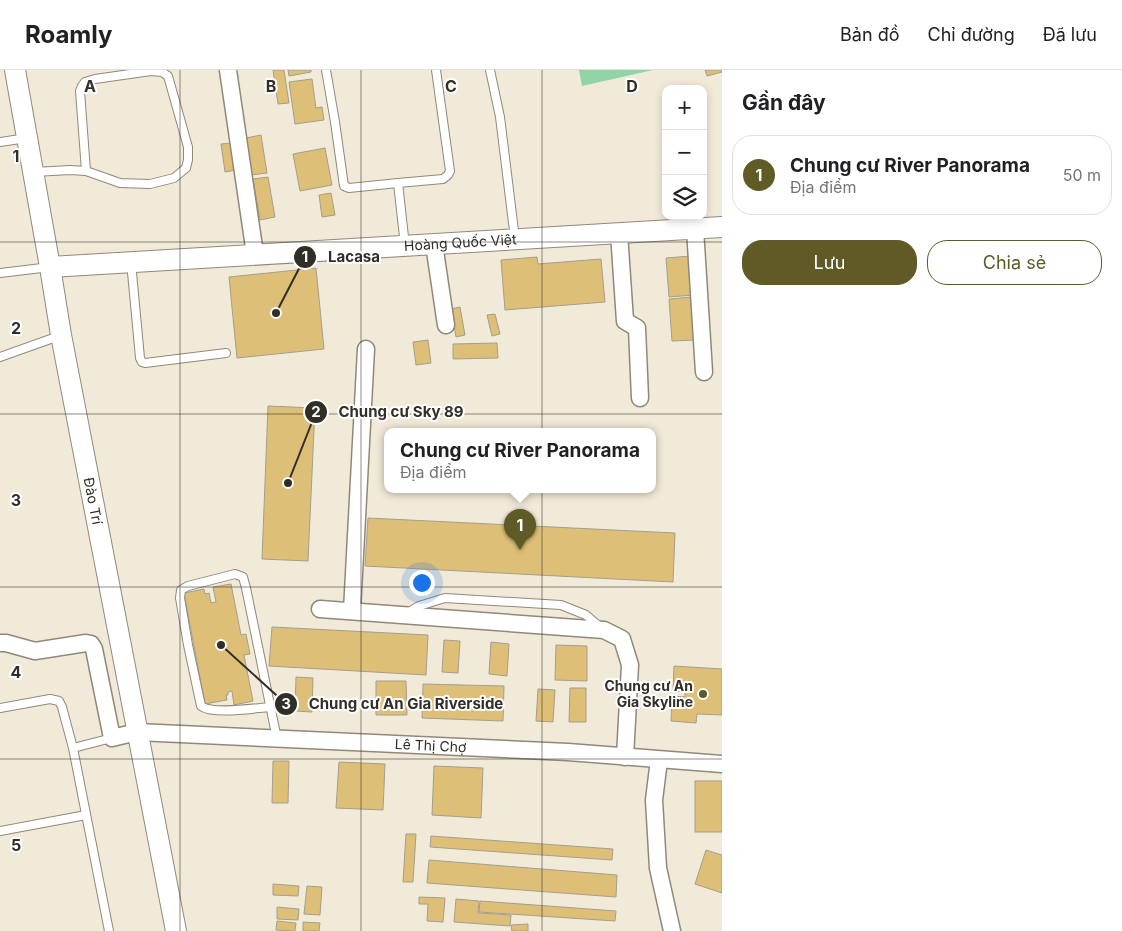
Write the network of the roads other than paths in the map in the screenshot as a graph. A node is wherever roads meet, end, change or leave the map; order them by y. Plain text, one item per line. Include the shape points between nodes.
1 (15, 70) edge
2 (228, 70) edge
3 (326, 70) edge
4 (436, 70) edge
5 (490, 70) edge
6 (27, 138) junction
7 (0, 142) edge
8 (86, 171) junction
9 (33, 172) junction
10 (398, 183) junction
11 (722, 227) edge
12 (695, 229) junction
13 (619, 233) junction
14 (515, 239) junction
15 (434, 244) junction
16 (405, 246) junction
17 (254, 254) junction
18 (130, 262) junction
19 (50, 266) junction
20 (0, 273) edge
21 (446, 325) dead end
22 (61, 335) junction
23 (366, 349) dead end
24 (226, 353) dead end
25 (0, 357) edge
26 (704, 372) dead end
27 (640, 398) dead end
28 (320, 609) dead end
29 (352, 611) junction
30 (404, 615) junction
31 (604, 630) junction
32 (0, 643) edge
33 (270, 707) junction
34 (0, 708) edge
35 (137, 732) junction
36 (112, 738) junction
37 (277, 739) junction
38 (73, 748) junction
39 (625, 757) junction
40 (659, 760) junction
41 (722, 764) edge
42 (86, 815) junction
43 (0, 831) edge
44 (173, 930) edge
45 (109, 931) edge
46 (672, 931) edge

1 - 6 street, Đào Trí
2 - 17 street
3 - 10 lane via 344,186
4 - 10 lane via 450,171 444,179
5 - 14 lane via 500,117
6 - 7 lane
6 - 9 street, Đào Trí
8 - 8 lane via 80,91 85,82 151,71 168,76 188,148 186,168 174,178 150,184 120,183
8 - 9 lane
9 - 19 street, Đào Trí
10 - 16 lane
11 - 12 street, Hoàng Quốc Việt
12 - 13 street, Hoàng Quốc Việt
12 - 26 street
13 - 14 street, Hoàng Quốc Việt
13 - 27 street via 625,321 637,328
14 - 15 street, Hoàng Quốc Việt
15 - 16 street, Hoàng Quốc Việt
15 - 21 street
16 - 17 street, Hoàng Quốc Việt
17 - 18 street, Hoàng Quốc Việt
18 - 19 street, Hoàng Quốc Việt
18 - 24 lane via 142,362
19 - 20 lane
19 - 22 street, Đào Trí
22 - 25 lane
22 - 35 street, Đào Trí
23 - 29 street
28 - 29 street
29 - 30 street
30 - 31 street
30 - 31 lane via 419,606 445,598 561,605 586,615
31 - 39 street via 622,639 630,665
32 - 36 street via 36,651 91,644
33 - 33 lane via 225,710 201,706 181,590 235,574 243,577
33 - 37 lane
34 - 38 lane via 50,699 59,701
35 - 36 street, Lê Thị Chợ
35 - 37 street, Lê Thị Chợ
35 - 44 street, Đào Trí
36 - 38 lane
37 - 39 street, Lê Thị Chợ
38 - 42 lane
39 - 40 street, Lê Thị Chợ
40 - 41 street, Lê Thị Chợ
40 - 46 street via 654,800 657,859
42 - 43 lane
42 - 45 lane

